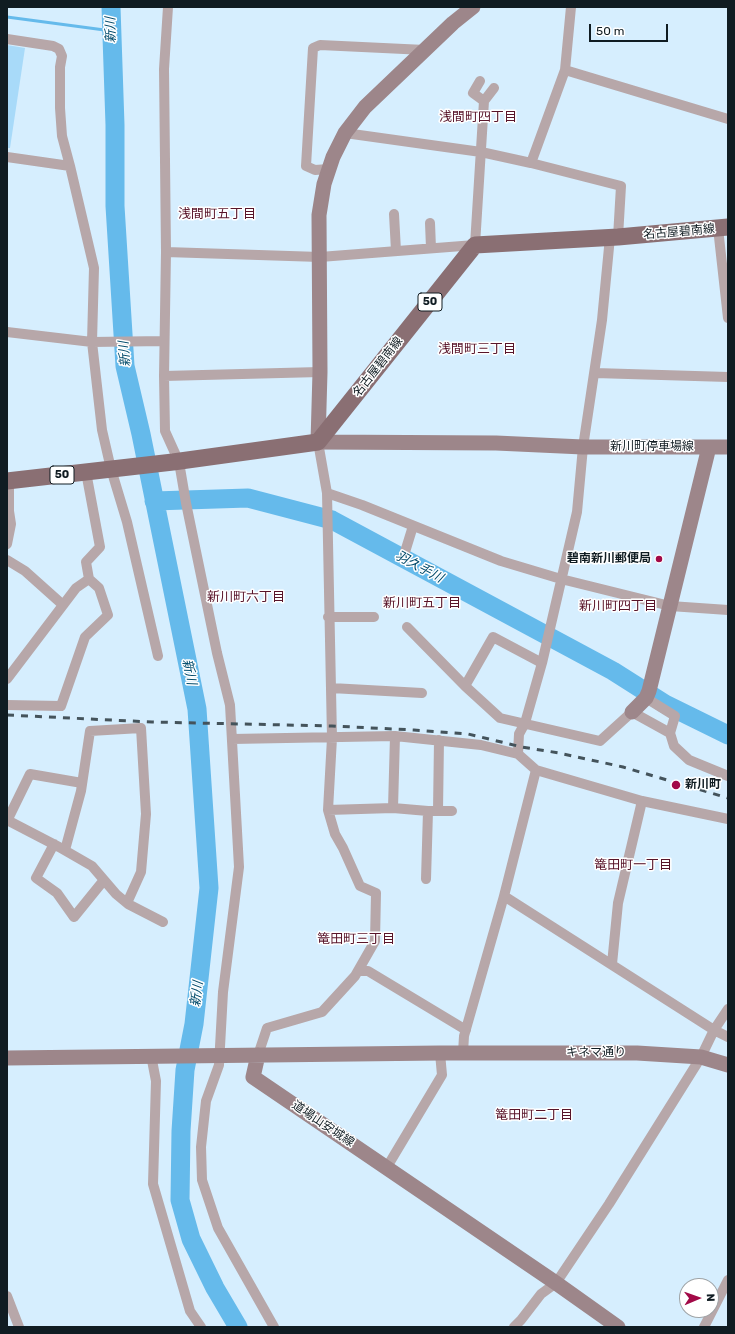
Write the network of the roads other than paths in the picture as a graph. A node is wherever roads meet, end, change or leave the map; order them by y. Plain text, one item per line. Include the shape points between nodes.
1 (168, 7) edge
2 (472, 7) edge
3 (571, 7) edge
4 (7, 39) edge
5 (425, 50) junction
6 (565, 70) junction
7 (480, 81) dead end
8 (494, 88) dead end
9 (484, 101) junction
10 (728, 118) edge
11 (345, 133) junction
12 (481, 152) junction
13 (7, 156) edge
14 (530, 163) junction
15 (70, 166) junction
16 (329, 169) junction
17 (394, 214) dead end
18 (430, 224) dead end
19 (723, 228) edge
20 (614, 237) junction
21 (475, 245) junction
22 (432, 248) junction
23 (396, 251) junction
24 (166, 252) junction
25 (320, 257) junction
26 (728, 318) edge
27 (7, 332) edge
28 (164, 341) junction
29 (92, 342) junction
30 (320, 372) junction
31 (595, 373) junction
32 (164, 376) junction
33 (728, 377) edge
34 (318, 442) junction
35 (583, 447) junction
36 (709, 447) junction
37 (728, 447) edge
38 (176, 462) junction
39 (114, 468) junction
40 (86, 472) junction
41 (8, 481) edge
42 (327, 493) junction
43 (413, 526) junction
44 (7, 544) edge
45 (405, 552) dead end
46 (7, 560) edge
47 (89, 579) junction
48 (562, 579) junction
49 (63, 605) junction
50 (670, 606) junction
51 (728, 610) edge
52 (374, 616) dead end
53 (328, 617) junction
54 (406, 627) dead end
55 (158, 656) dead end
56 (542, 663) junction
57 (7, 679) edge
58 (465, 686) junction
59 (332, 688) junction
60 (422, 693) dead end
61 (646, 698) junction
62 (7, 705) edge
63 (632, 712) junction
64 (525, 723) junction
65 (670, 734) junction
66 (395, 736) junction
67 (332, 738) junction
68 (232, 739) junction
69 (439, 740) junction
70 (518, 754) junction
71 (536, 770) junction
72 (728, 776) edge
73 (82, 783) junction
74 (642, 801) junction
75 (393, 808) junction
76 (328, 810) junction
77 (433, 811) junction
78 (452, 811) dead end
79 (728, 819) edge
80 (7, 820) edge
81 (54, 844) junction
82 (65, 850) junction
83 (426, 879) dead end
84 (104, 880) junction
85 (504, 896) junction
86 (127, 903) junction
87 (163, 922) dead end
88 (612, 964) junction
89 (358, 971) junction
90 (728, 1008) edge
91 (466, 1030) junction
92 (714, 1030) junction
93 (728, 1037) edge
94 (440, 1053) junction
95 (462, 1053) junction
96 (156, 1055) junction
97 (216, 1055) junction
98 (258, 1055) junction
99 (701, 1057) junction
100 (7, 1058) edge
101 (728, 1065) edge
102 (387, 1167) junction
103 (728, 1280) edge
104 (556, 1283) junction
105 (7, 1296) edge
106 (19, 1327) edge
107 (201, 1327) edge
108 (274, 1327) edge
109 (514, 1327) edge
110 (618, 1327) edge
111 (704, 1327) edge

1 - 24 street via 164,69
2 - 5 main road
3 - 6 street
4 - 15 street via 59,49 62,56 62,136
5 - 11 main road via 365,107
5 - 16 street via 320,45 313,48 306,166 315,170
6 - 10 street
6 - 14 street
7 - 9 street via 473,93
8 - 9 street
9 - 12 street
11 - 12 street
11 - 16 main road via 332,157
12 - 14 street
12 - 21 street
13 - 15 street
14 - 20 street via 622,186
15 - 29 street via 94,268
16 - 25 main road via 319,215
17 - 23 street
18 - 22 street
19 - 20 main road, 名古屋碧南線
19 - 26 street
20 - 21 main road, 名古屋碧南線
20 - 31 street
21 - 22 street
21 - 34 main road, 名古屋碧南線 / 50
22 - 23 street
23 - 25 street
24 - 25 street
24 - 28 street
25 - 30 main road
27 - 29 street
28 - 29 street
28 - 32 street
29 - 39 street via 102,430
30 - 32 street
30 - 34 main road
31 - 33 street
31 - 35 street
32 - 38 street via 165,431
34 - 35 main road, 新川町停車場線 via 496,443
34 - 38 main road, 50
34 - 42 street
35 - 36 main road, 新川町停車場線
35 - 48 street via 577,512
36 - 37 main road
36 - 50 main road, 新川町停車場線
38 - 39 main road, 50
38 - 68 street via 230,705
39 - 40 main road, 50
39 - 55 street
40 - 41 main road, 50
40 - 47 street via 100,547 86,562
41 - 44 street via 11,524
42 - 43 street
42 - 53 street
43 - 45 street
43 - 48 street via 501,561
46 - 49 street via 25,571
47 - 49 street via 76,588
47 - 62 street via 99,588 108,614 85,637 61,706
48 - 50 street
48 - 56 street
49 - 57 street
50 - 51 street
50 - 61 main road, 新川町停車場線
52 - 53 street
53 - 59 street
54 - 58 street
56 - 58 street via 493,637
56 - 64 street
58 - 64 street via 500,718
59 - 60 street
59 - 67 street
61 - 63 main road, 新川町停車場線
61 - 65 street via 675,716
63 - 64 street via 600,741
63 - 65 street
64 - 70 street via 519,734
65 - 72 street via 674,746 689,760
66 - 67 street
66 - 69 street
66 - 75 street
67 - 68 street
67 - 76 street
68 - 97 street via 239,867
69 - 70 street via 481,745
69 - 77 street
70 - 71 street
71 - 74 street
71 - 85 street
73 - 80 street via 30,774
73 - 82 street
73 - 86 street via 90,731 141,728 146,814 141,872
74 - 79 street
74 - 88 street via 618,903
75 - 76 street
75 - 77 street
76 - 89 street via 335,834 360,886 376,893 375,941
77 - 78 street
77 - 83 street
80 - 81 street
81 - 82 street
81 - 84 street via 36,878 57,893 74,917
82 - 84 street via 92,866
84 - 86 street
85 - 88 street
85 - 91 street
86 - 87 street
88 - 92 street
89 - 91 street via 368,971
89 - 98 street via 322,1012 267,1028
90 - 92 street
91 - 95 street
92 - 93 street
92 - 99 street
94 - 95 main road, キネマ通り
94 - 98 main road, キネマ通り
94 - 102 street via 442,1075
95 - 99 main road, キネマ通り
96 - 97 main road
96 - 100 main road
96 - 107 street via 153,1184 190,1311
97 - 98 main road
97 - 108 street via 219,1065 206,1100 201,1147 202,1180 218,1228
98 - 102 main road, 道場山安城線 via 253,1077
99 - 101 main road, キネマ通り
99 - 104 street
102 - 104 main road, 道場山安城線
103 - 111 street
104 - 109 street via 541,1294
104 - 110 main road, 道場山安城線
105 - 106 street

